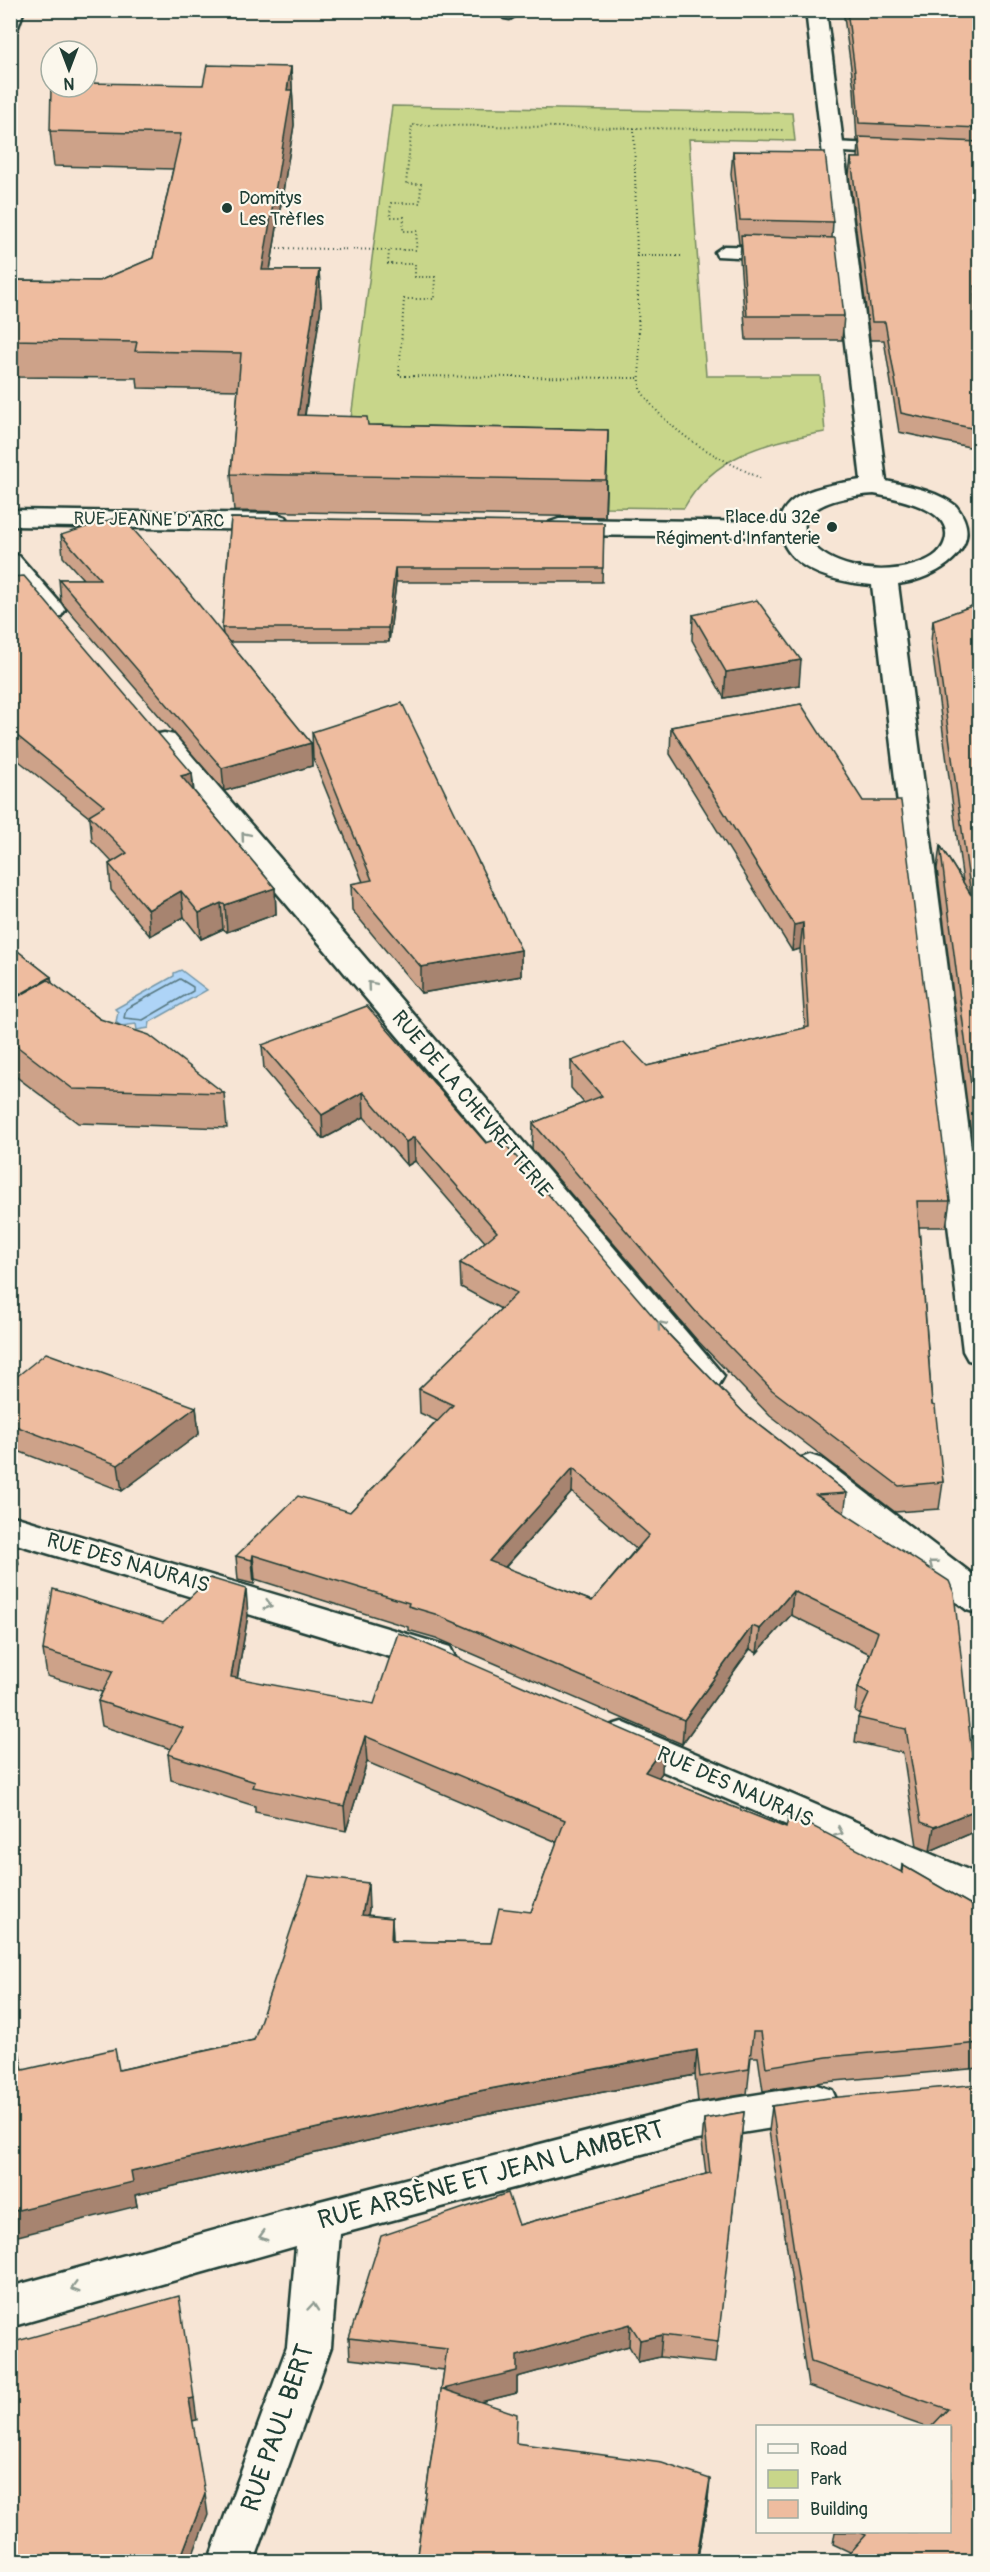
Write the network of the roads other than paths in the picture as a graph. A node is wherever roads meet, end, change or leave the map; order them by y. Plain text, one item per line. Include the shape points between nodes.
1 (14, 10) edge
2 (816, 10) edge
3 (10, 26) edge
4 (833, 147) junction
5 (912, 150) edge
6 (724, 252) dead end
7 (796, 253) edge
8 (874, 487) junction
9 (10, 518) edge
10 (301, 522) edge
11 (541, 526) edge
12 (791, 530) junction
13 (969, 533) edge
14 (10, 561) edge
15 (884, 578) junction
16 (72, 633) edge
17 (142, 715) edge
18 (980, 1351) edge
19 (723, 1393) edge
20 (790, 1453) edge
21 (10, 1528) edge
22 (980, 1600) edge
23 (466, 1669) edge
24 (586, 1722) edge
25 (980, 1893) edge
26 (857, 2099) edge
27 (320, 2220) junction
28 (10, 2307) edge
29 (231, 2562) edge

1 - 3 street
2 - 4 street
4 - 5 lane
4 - 8 street via 837,254
6 - 7 lane
8 - 12 street via 838,490 809,501 792,520
8 - 13 street via 900,490 932,502
9 - 10 street, RUE JEANNE D'ARC
11 - 12 street
12 - 15 street via 796,545 811,559 857,576
13 - 15 street via 947,559 930,569
14 - 16 street
15 - 18 street
19 -> 17 street, RUE DE LA CHEVRETTERIE via 682,1350
22 -> 20 street
21 -> 23 street, RUE DES NAURAIS via 422,1650
24 -> 25 street, RUE DES NAURAIS
26 - 27 street, RUE ARSÈNE ET JEAN LAMBERT via 691,2123
27 -> 28 street, RUE ARSÈNE ET JEAN LAMBERT
29 -> 27 street, RUE PAUL BERT via 309,2347

